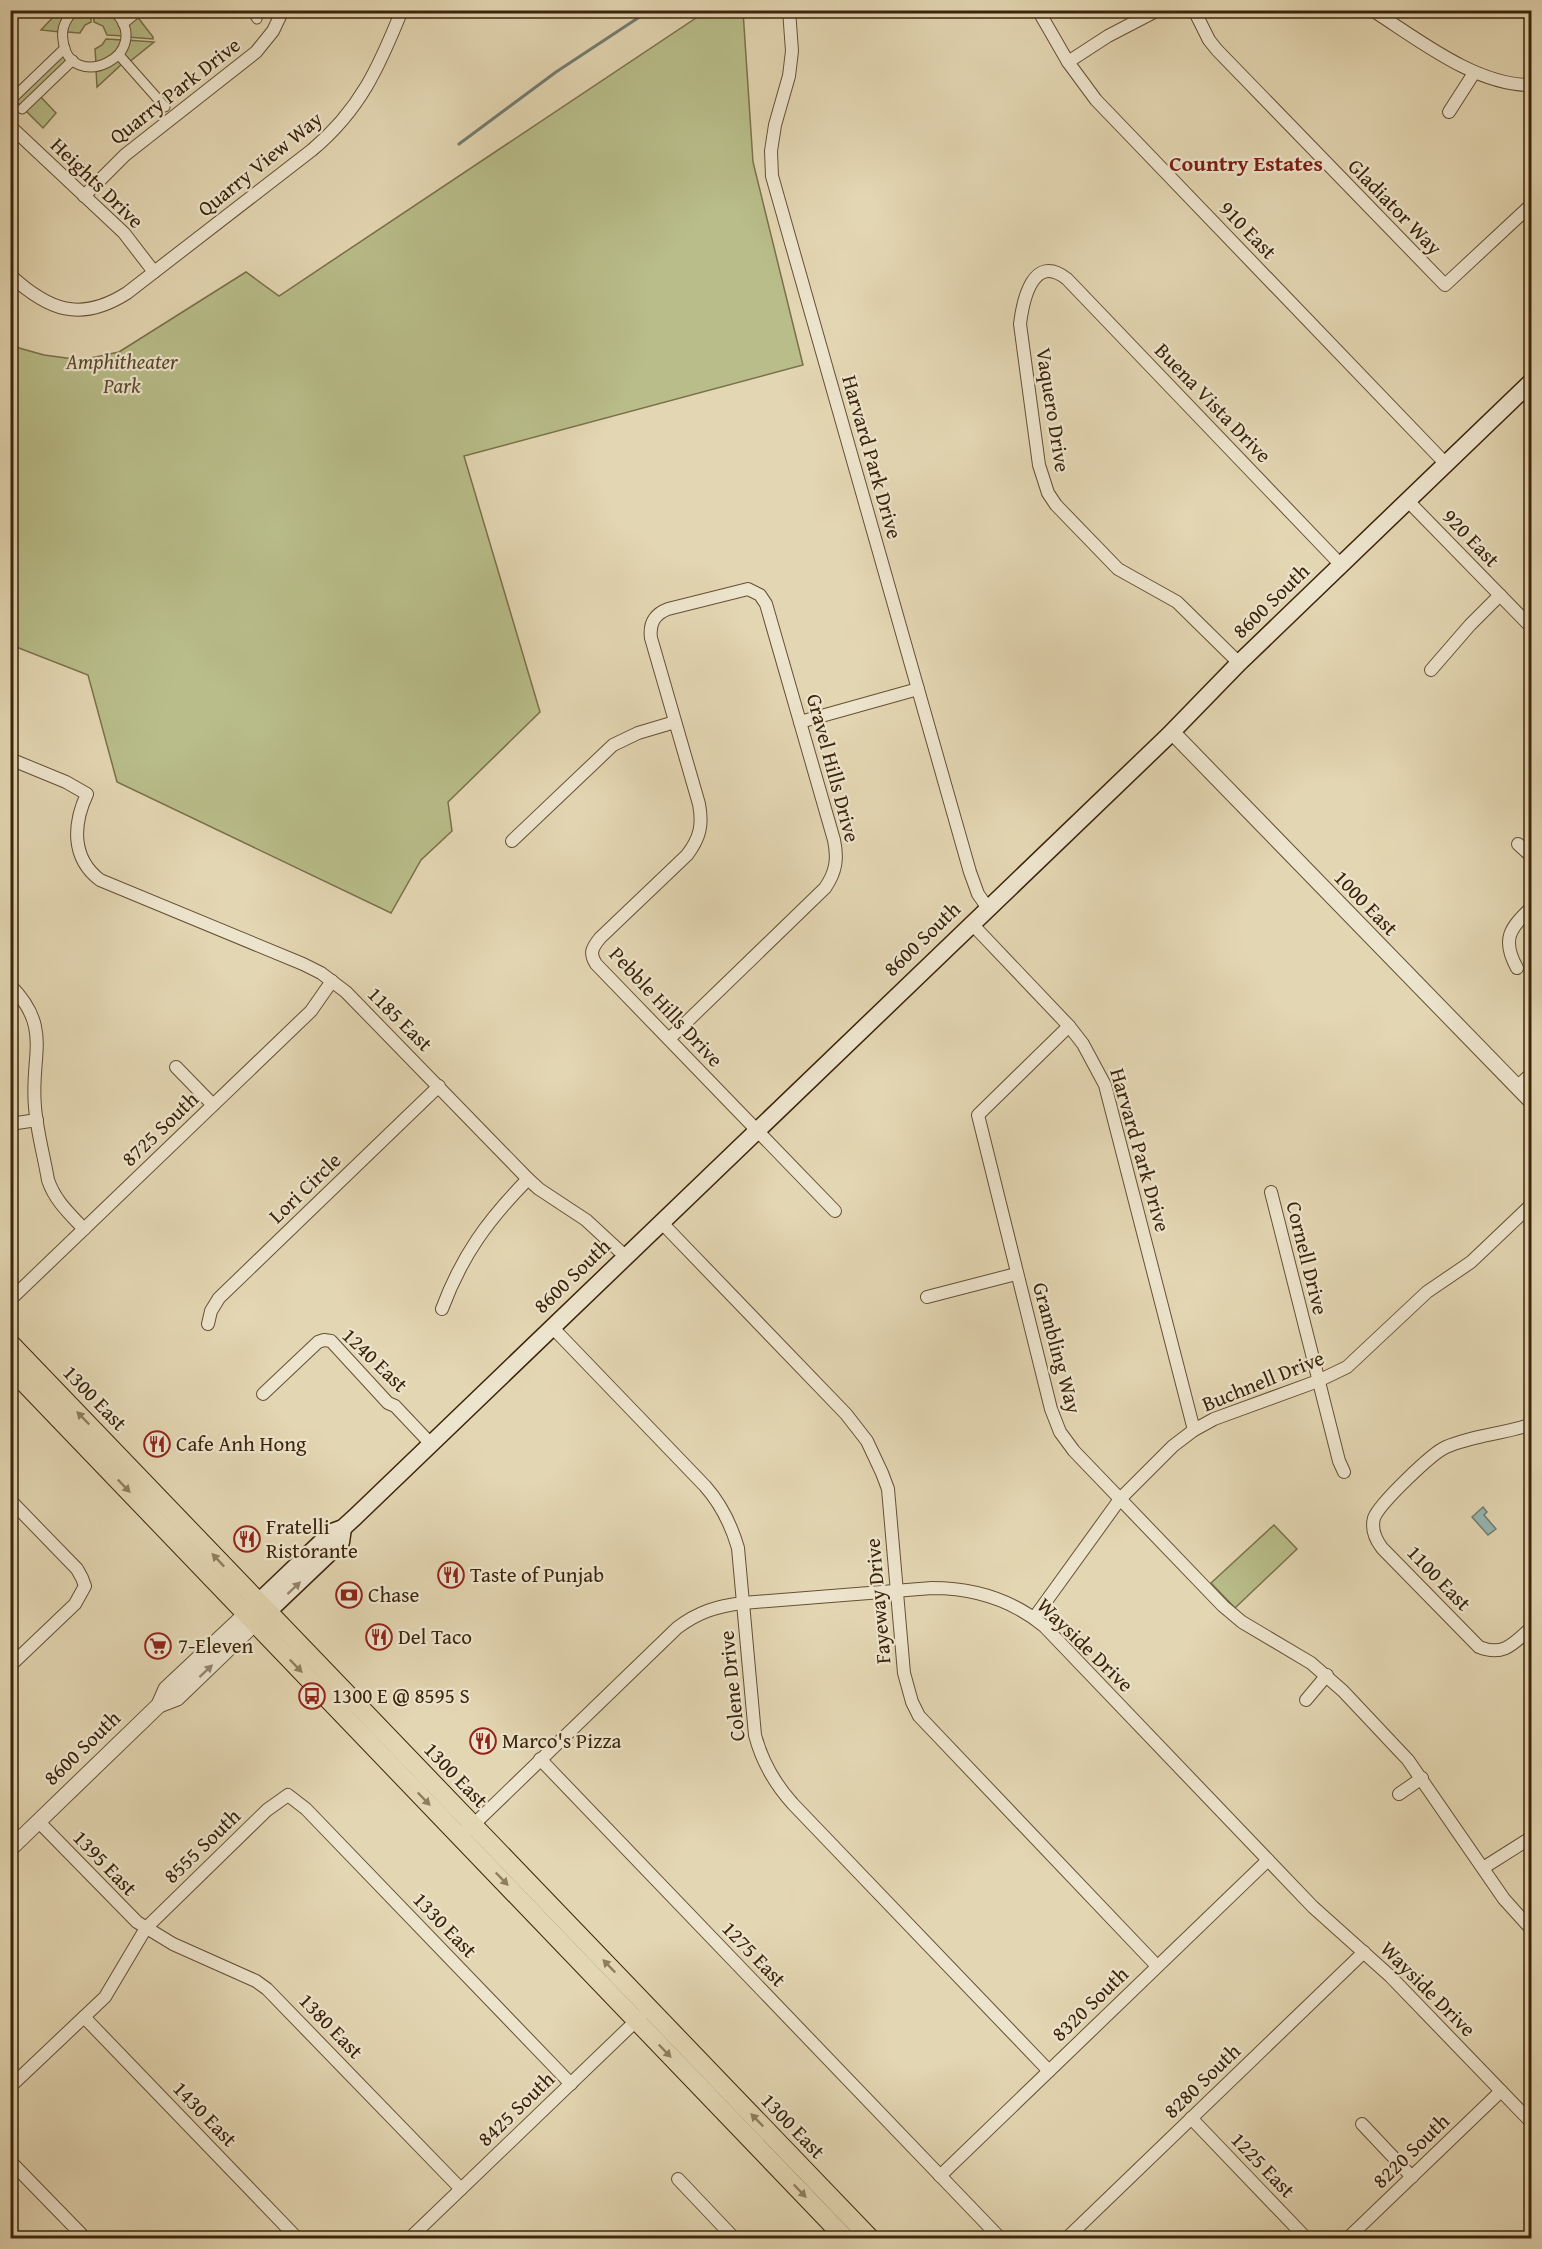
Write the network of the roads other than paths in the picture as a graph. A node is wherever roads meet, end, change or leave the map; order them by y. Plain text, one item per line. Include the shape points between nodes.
1 (113, 10) edge
2 (140, 10) edge
3 (283, 10) edge
4 (402, 10) edge
5 (789, 10) edge
6 (1038, 10) edge
7 (1158, 10) edge
8 (1194, 10) edge
9 (1372, 10) edge
10 (72, 11) edge
11 (123, 24) junction
12 (65, 48) junction
13 (119, 55) junction
14 (73, 60) junction
15 (1068, 62) junction
16 (1474, 73) junction
17 (1532, 85) edge
18 (12, 99) dead end
19 (165, 107) dead end
20 (22, 109) dead end
21 (1449, 112) dead end
22 (10, 126) edge
23 (84, 196) junction
24 (1532, 204) edge
25 (1054, 270) joint
26 (154, 272) junction
27 (10, 275) edge
28 (1532, 381) edge
29 (1446, 464) junction
30 (1408, 501) junction
31 (1341, 565) junction
32 (1500, 596) junction
33 (653, 619) joint
34 (1532, 628) edge
35 (1239, 663) junction
36 (1431, 670) dead end
37 (918, 689) junction
38 (675, 722) junction
39 (800, 722) junction
40 (1172, 732) junction
41 (10, 759) edge
42 (512, 841) dead end
43 (1518, 844) dead end
44 (1532, 857) edge
45 (987, 907) junction
46 (1532, 907) edge
47 (971, 923) junction
48 (1517, 968) dead end
49 (332, 981) junction
50 (10, 985) edge
51 (1069, 1026) junction
52 (669, 1039) junction
53 (176, 1067) dead end
54 (1532, 1073) edge
55 (439, 1086) junction
56 (1517, 1087) junction
57 (1532, 1101) edge
58 (213, 1105) junction
59 (37, 1120) junction
60 (10, 1124) edge
61 (756, 1130) junction
62 (528, 1179) junction
63 (1271, 1192) dead end
64 (1532, 1204) edge
65 (835, 1211) dead end
66 (661, 1222) junction
67 (84, 1229) junction
68 (625, 1256) junction
69 (1017, 1274) junction
70 (927, 1297) dead end
71 (10, 1300) edge
72 (442, 1309) dead end
73 (208, 1324) dead end
74 (552, 1327) junction
75 (10, 1343) edge
76 (10, 1368) edge
77 (1318, 1381) junction
78 (263, 1394) dead end
79 (1532, 1424) edge
80 (1194, 1430) junction
81 (430, 1443) junction
82 (1344, 1472) dead end
83 (1120, 1499) junction
84 (10, 1500) edge
85 (897, 1591) junction
86 (743, 1603) junction
87 (257, 1613) junction
88 (1034, 1618) junction
89 (1532, 1627) edge
90 (10, 1666) edge
91 (1327, 1675) junction
92 (1306, 1700) dead end
93 (540, 1759) junction
94 (1422, 1778) junction
95 (1399, 1794) dead end
96 (288, 1795) joint
97 (39, 1822) junction
98 (467, 1831) junction
99 (1532, 1837) edge
100 (10, 1849) edge
101 (1268, 1860) junction
102 (1483, 1868) junction
103 (146, 1928) junction
104 (1532, 1930) edge
105 (1364, 1952) junction
106 (1157, 1966) junction
107 (643, 2014) junction
108 (84, 2017) junction
109 (1049, 2071) junction
110 (571, 2084) junction
111 (10, 2087) edge
112 (1500, 2091) junction
113 (1191, 2118) junction
114 (1532, 2123) edge
115 (1362, 2124) dead end
116 (10, 2161) edge
117 (940, 2176) junction
118 (1412, 2177) junction
119 (678, 2179) dead end
120 (461, 2189) junction
121 (85, 2238) edge
122 (297, 2238) edge
123 (410, 2238) edge
124 (734, 2238) edge
125 (845, 2238) edge
126 (870, 2238) edge
127 (1000, 2238) edge
128 (1067, 2238) edge
129 (1306, 2238) edge
130 (1348, 2238) edge

1 - 11 street
2 - 11 street
3 - 23 street, Quarry Park Drive via 256,52 125,155
4 - 26 street, Quarry View Way via 371,81 335,130
5 - 37 street, Harvard Park Drive via 792,51 775,125 772,176
6 - 15 street, 910 East
7 - 15 street
8 - 24 street, Gladiator Way via 1217,50 1445,285
9 - 16 street
10 - 12 street via 63,27
11 - 13 street via 125,38
12 - 14 street
12 - 18 street
13 - 14 street via 108,64 95,67
13 - 19 street
14 - 20 street
15 - 29 street, 910 East via 1096,100
16 - 17 street via 1498,82
16 - 21 street
22 - 23 street, Heights Drive
23 - 26 street, Heights Drive via 124,233
25 - 31 street, Buena Vista Drive via 1067,279
25 - 35 street, Vaquero Drive via 1034,278 1022,307 1020,324 1039,465 1048,493 1108,560 1178,602
26 - 27 street, Quarry View Way via 118,299 97,308 68,309 39,299
28 - 29 main road, 8600 South
29 - 30 main road, 8600 South
30 - 31 main road, 8600 South
30 - 32 street, 920 East
31 - 35 main road, 8600 South
32 - 34 street, 920 East
32 - 36 street
33 - 38 street, Pebble Hills Drive via 651,638
33 - 39 street, Gravel Hills Drive via 668,609 739,590 748,589 760,595 766,604
35 - 40 main road, 8600 South
37 - 39 street
37 - 45 street, Harvard Park Drive via 974,885
38 - 42 street via 613,745
38 - 52 street, Pebble Hills Drive via 699,804 699,834 687,855 600,938 591,954 596,964
39 - 52 street, Gravel Hills Drive via 837,852 832,877
40 - 45 main road, 8600 South
40 - 56 street, 1000 East
41 - 49 street, 1185 East via 87,794 80,808 77,838 83,863 100,880 303,964
43 - 44 street
45 - 47 main road, 8600 South
46 - 48 street via 1517,921 1508,939
47 - 51 street, Harvard Park Drive
47 - 61 main road, 8600 South
49 - 55 street, 1185 East
49 - 58 street, 8725 South via 311,1011
50 - 59 street via 33,1014 37,1038
51 - 69 street, Grambling Way via 978,1115
51 - 80 street, Harvard Park Drive via 1105,1085
52 - 61 street, Pebble Hills Drive
53 - 58 street
54 - 56 street
55 - 62 street, 1185 East
55 - 73 street, Lori Circle via 219,1298
56 - 57 street, 1000 East
58 - 67 street, 8725 South
59 - 60 street
59 - 67 street via 52,1190
61 - 65 street, Pebble Hills Drive
61 - 66 main road, 8600 South
62 - 68 street, 1185 East via 586,1220
62 - 72 street via 476,1239
63 - 77 street, Cornell Drive
64 - 77 street, Buchnell Drive via 1461,1271 1426,1292 1359,1358
66 - 68 main road, 8600 South
66 - 85 street, Fayeway Drive via 846,1414 867,1441 888,1489
67 - 71 street, 8725 South
68 - 74 main road, 8600 South
69 - 70 street
69 - 83 street, Grambling Way via 1058,1426 1074,1451
74 - 81 main road, 8600 South
74 - 86 street, Colene Drive via 714,1497 729,1521 738,1548
87 -> 75 main road, 1300 East
76 -> 87 main road, 1300 East
77 - 80 street, Buchnell Drive
77 - 82 street, Cornell Drive
78 - 81 street, 1240 East via 318,1342 331,1341
79 - 89 street, 1100 East via 1435,1453 1374,1518 1374,1534 1382,1548 1479,1647 1495,1651 1509,1647
80 - 83 street, Buchnell Drive
81 - 87 main road, 8600 South via 343,1528 341,1542
83 - 88 street, Buchnell Drive
83 - 91 street, Grambling Way via 1235,1617
84 - 90 street via 77,1569 85,1586 75,1604
85 - 86 street, Wayside Drive
85 - 88 street, Wayside Drive via 955,1588 979,1592
85 - 106 street, Fayeway Drive via 904,1673 919,1716
86 - 93 street, Wayside Drive via 718,1606 690,1618
86 - 109 street, Colene Drive via 755,1735 773,1780
87 - 97 street, 8600 South via 177,1698 159,1705
87 - 98 main road, 1300 East
88 - 101 street, Wayside Drive
91 - 92 street
91 - 94 street, Grambling Way
93 - 98 street, Wayside Drive
93 - 117 street, 1275 East
94 - 95 street
94 - 102 street, Grambling Way
96 - 103 street, 8555 South via 267,1810
96 - 110 street, 1330 East via 306,1809
97 - 100 street, 8600 South
97 - 103 street, 1395 East
98 - 107 main road, 1300 East
99 - 102 street
101 - 105 street, Wayside Drive
101 - 106 street, 8320 South
102 - 104 street, Grambling Way
103 - 108 street, 8555 South via 114,1985
103 - 120 street, 1380 East via 267,1989
105 - 112 street, Wayside Drive
105 - 113 street, 8280 South
106 - 109 street, 8320 South
107 - 110 street, 8425 South
107 -> 125 main road, 1300 East
126 -> 107 main road, 1300 East
108 - 111 street, 8555 South
108 - 122 street, 1430 East
109 - 117 street, 8320 South
110 - 120 street, 8425 South
112 - 114 street, Wayside Drive
112 - 118 street, 8220 South
113 - 128 street, 8280 South
113 - 129 street, 1225 East
115 - 118 street
116 - 121 street
117 - 127 street, 1275 East
118 - 130 street, 8220 South
119 - 124 street
120 - 123 street, 8425 South

